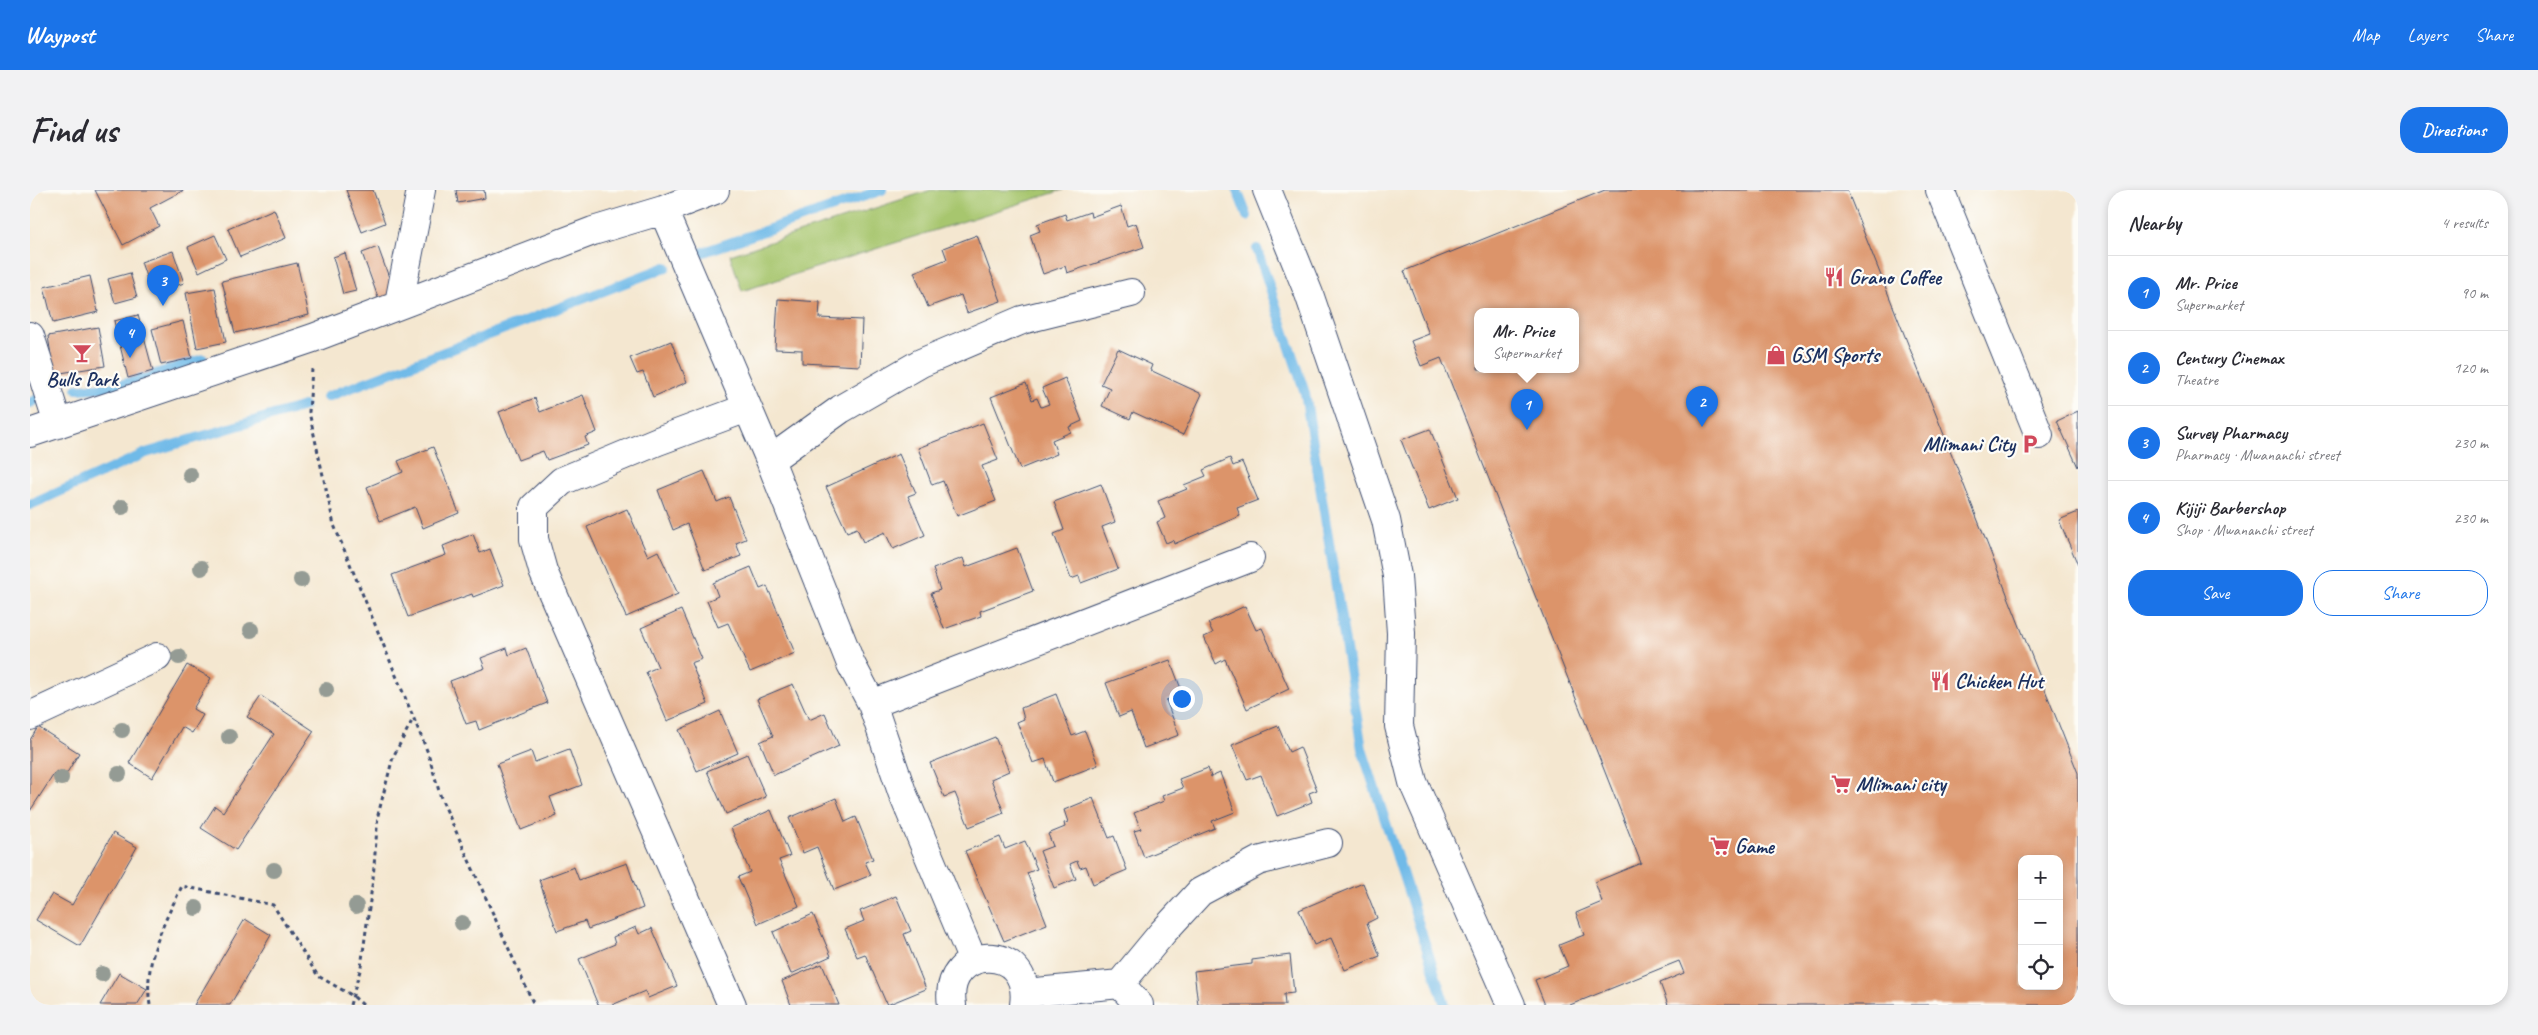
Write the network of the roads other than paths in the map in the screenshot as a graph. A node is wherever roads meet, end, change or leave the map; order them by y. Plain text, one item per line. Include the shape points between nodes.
1 (421, 190) edge
2 (715, 190) edge
3 (1940, 190) edge
4 (1276, 193) edge
5 (663, 210) junction
6 (1132, 293) dead end
7 (399, 303) junction
8 (30, 336) edge
9 (747, 408) junction
10 (38, 426) edge
11 (2039, 435) dead end
12 (770, 460) junction
13 (1250, 558) dead end
14 (157, 657) dead end
15 (872, 704) junction
16 (30, 716) edge
17 (1328, 843) dead end
18 (973, 960) junction
19 (1120, 984) junction
20 (1025, 999) edge
21 (732, 1005) edge
22 (952, 1005) edge
23 (1139, 1005) edge
24 (1512, 1005) edge

1 - 7 street
2 - 5 street
3 - 11 street
4 - 24 street via 1386,520 1397,576 1401,634 1399,726 1413,782
5 - 7 street via 593,231
5 - 9 street
6 - 12 street via 1022,320 921,363 842,409
7 - 10 street via 314,338
8 - 10 street
9 - 12 street
9 - 21 street via 562,481 534,507 534,539 543,571
12 - 15 street via 851,664
13 - 15 street
14 - 16 street
15 - 18 street via 902,792
17 - 19 street via 1258,861 1200,892
18 - 20 street via 988,957 1008,963 1023,979
18 - 22 street via 961,968 953,981
19 - 20 street
19 - 23 street

